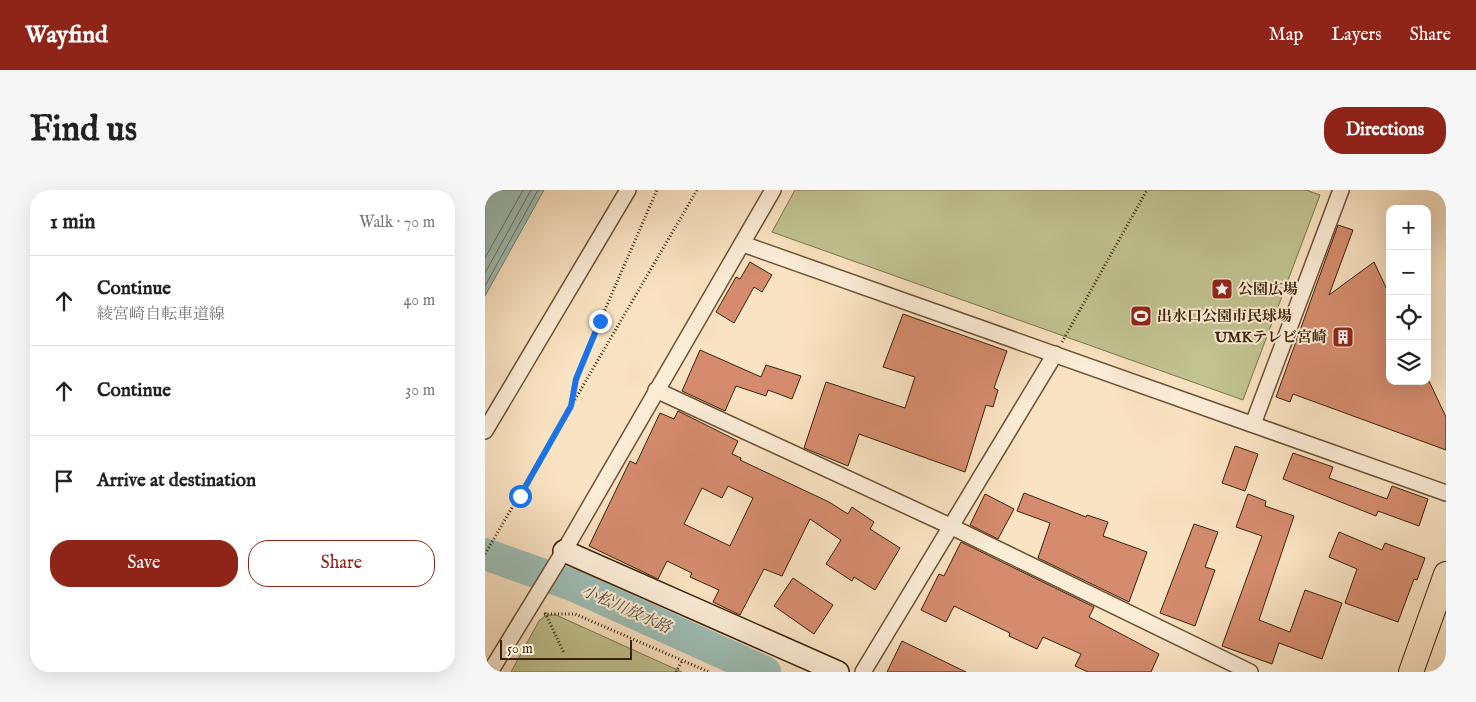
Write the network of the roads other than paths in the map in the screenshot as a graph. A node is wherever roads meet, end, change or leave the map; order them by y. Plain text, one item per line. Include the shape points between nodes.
1 (628, 190) edge
2 (773, 190) edge
3 (1341, 190) edge
4 (743, 244) junction
5 (1055, 354) junction
6 (656, 390) junction
7 (1253, 424) junction
8 (485, 431) edge
9 (1446, 494) edge
10 (950, 526) junction
11 (561, 556) junction
12 (1446, 574) edge
13 (490, 672) edge
14 (838, 672) edge
15 (863, 672) edge
16 (1250, 672) edge
17 (1411, 672) edge

1 - 8 street
2 - 4 street
3 - 7 street
4 - 5 street
4 - 6 street
5 - 7 street
5 - 10 street
6 - 10 street
6 - 11 street
7 - 9 street
10 - 15 street
10 - 16 street
11 - 13 street
11 - 14 street
12 - 17 main road

